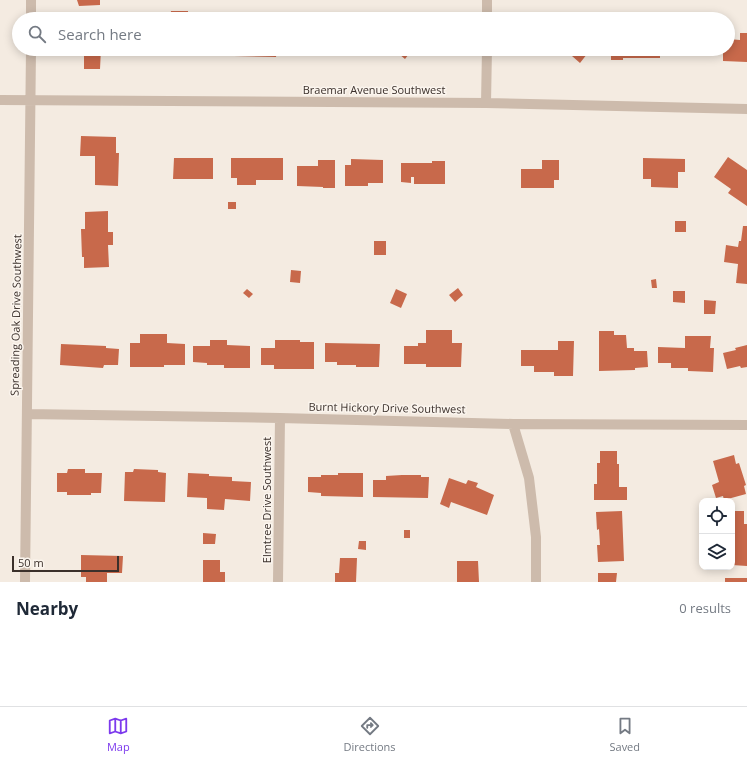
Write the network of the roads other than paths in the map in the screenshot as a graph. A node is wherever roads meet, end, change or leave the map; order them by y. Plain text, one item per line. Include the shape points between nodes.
1 (31, 0) edge
2 (487, 0) edge
3 (31, 12) edge
4 (487, 12) edge
5 (31, 56) edge
6 (487, 56) edge
7 (0, 100) edge
8 (30, 101) junction
9 (486, 103) junction
10 (747, 109) edge
11 (27, 414) junction
12 (280, 418) junction
13 (513, 424) junction
14 (747, 425) edge
15 (25, 582) edge
16 (278, 582) edge
17 (536, 582) edge

1 - 3 street
2 - 4 street
5 - 8 street, Spreading Oak Drive Southwest
6 - 9 street
7 - 8 street, Braemar Avenue Southwest
8 - 9 street, Braemar Avenue Southwest
8 - 11 street, Spreading Oak Drive Southwest
9 - 10 street, Braemar Avenue Southwest
11 - 12 street, Burnt Hickory Drive Southwest
11 - 15 street, Spreading Oak Drive Southwest
12 - 13 street, Burnt Hickory Drive Southwest
12 - 16 street, Elmtree Drive Southwest
13 - 14 street, Burnt Hickory Drive Southwest
13 - 17 street via 529,478 536,537

